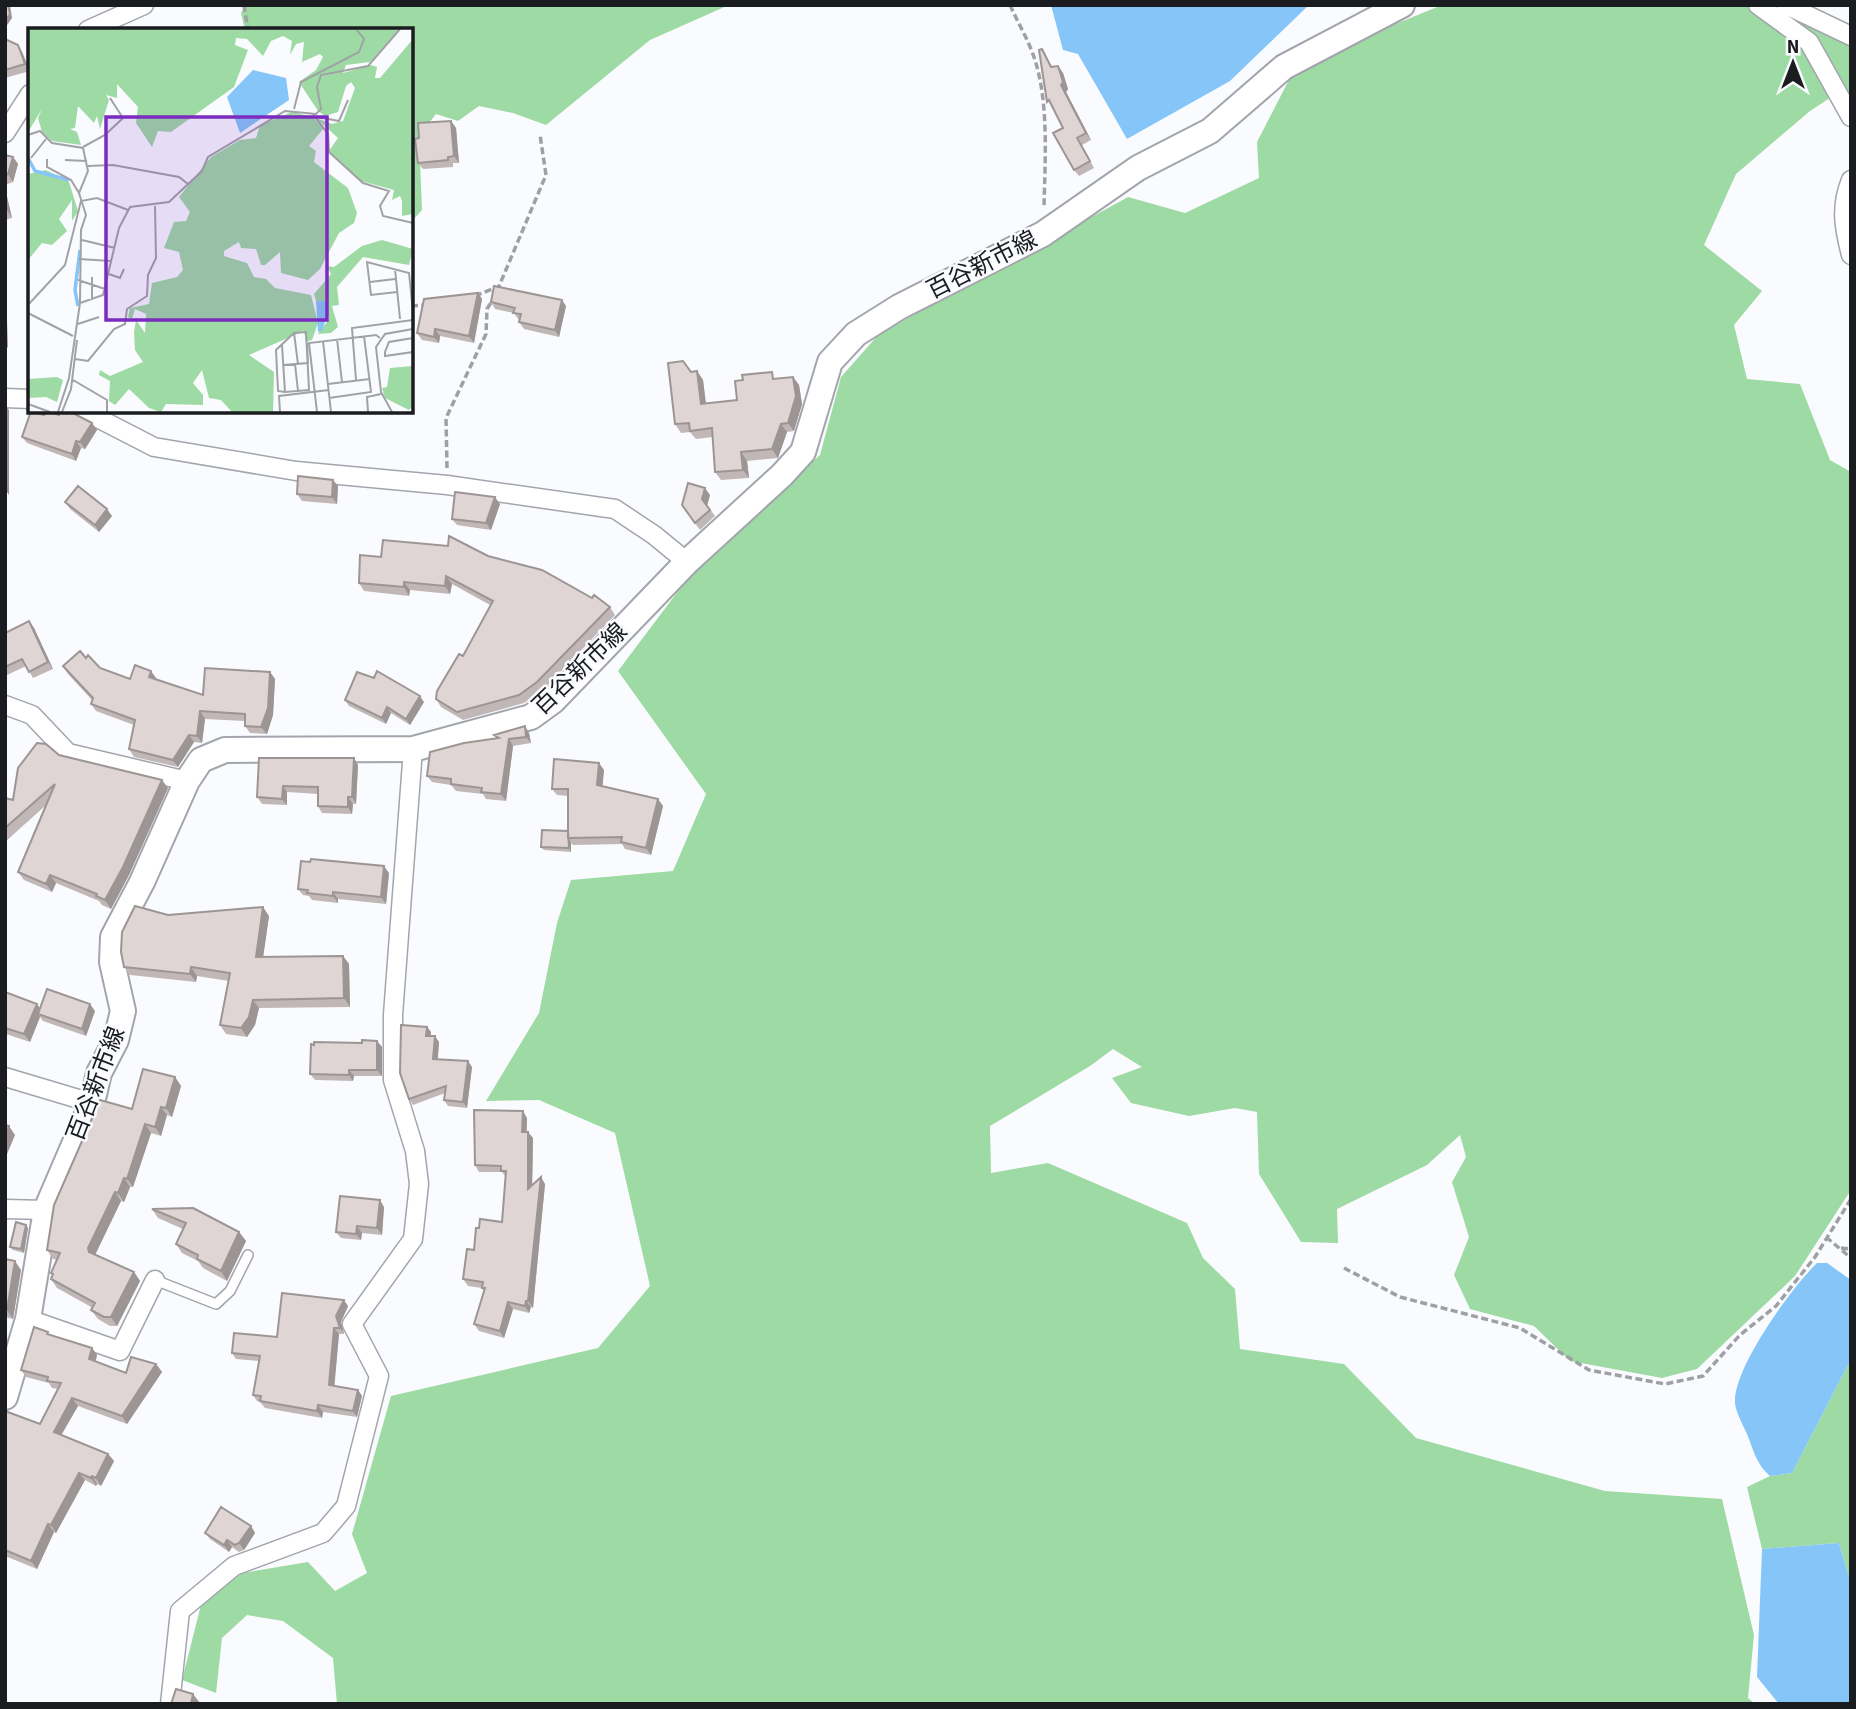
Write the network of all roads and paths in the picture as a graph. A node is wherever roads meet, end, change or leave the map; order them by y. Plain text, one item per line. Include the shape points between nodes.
1 (144, 5) edge
2 (244, 5) edge
3 (1010, 5) edge
4 (1402, 5) edge
5 (1758, 5) edge
6 (1786, 5) edge
7 (92, 28) edge
8 (248, 28) edge
9 (1851, 36) edge
10 (28, 97) edge
11 (1851, 117) edge
12 (5, 133) edge
13 (540, 135) dead end
14 (1851, 180) edge
15 (1043, 234) junction
16 (1851, 255) edge
17 (500, 286) junction
18 (465, 301) edge
19 (439, 303) edge
20 (413, 306) edge
21 (5, 398) edge
22 (28, 399) edge
23 (88, 413) edge
24 (447, 485) junction
25 (687, 562) junction
26 (5, 705) edge
27 (413, 749) junction
28 (187, 781) junction
29 (5, 1077) edge
30 (92, 1103) junction
31 (1851, 1199) edge
32 (5, 1209) edge
33 (46, 1210) junction
34 (1826, 1237) junction
35 (1839, 1248) junction
36 (1851, 1249) edge
37 (248, 1255) dead end
38 (1851, 1258) edge
39 (1344, 1268) dead end
40 (155, 1280) joint
41 (28, 1319) junction
42 (5, 1397) edge
43 (170, 1704) edge

1 - 7 street
2 - 8 path
3 - 15 path via 1035,58 1041,84
4 - 15 main road, 百谷新市線 via 1284,67 1210,131 1138,168
5 - 11 street via 1809,42
6 - 9 street
10 - 12 street
13 - 17 path via 546,175
14 - 16 street via 1844,197 1844,228
15 - 25 main road, 百谷新市線 via 899,307 856,334 830,362 803,452
17 - 18 path
17 - 24 path via 487,309 486,334 446,418
19 - 20 path
21 - 22 street
23 - 24 street via 154,447 296,471
24 - 25 street via 615,509
25 - 27 main road, 百谷新市線 via 553,701 531,717
26 - 28 street via 32,715 68,753
27 - 28 main road, 百谷新市線 via 225,750 201,760
27 - 43 street via 393,1015 393,1080 415,1151 419,1184 413,1239 352,1324 379,1376 345,1506 323,1533 234,1566 180,1611
28 - 30 main road, 百谷新市線 via 113,937 112,962 123,1011
29 - 30 street
30 - 33 main road, 百谷新市線
31 - 34 path
32 - 33 street
33 - 41 main road, 百谷新市線
34 - 35 path
34 - 39 path via 1776,1306 1740,1335 1703,1376 1665,1384 1589,1370 1520,1328 1400,1297
35 - 36 path
35 - 38 path
37 - 40 lane via 230,1291 216,1304
40 - 41 street via 120,1351
41 - 42 main road, 百谷新市線

